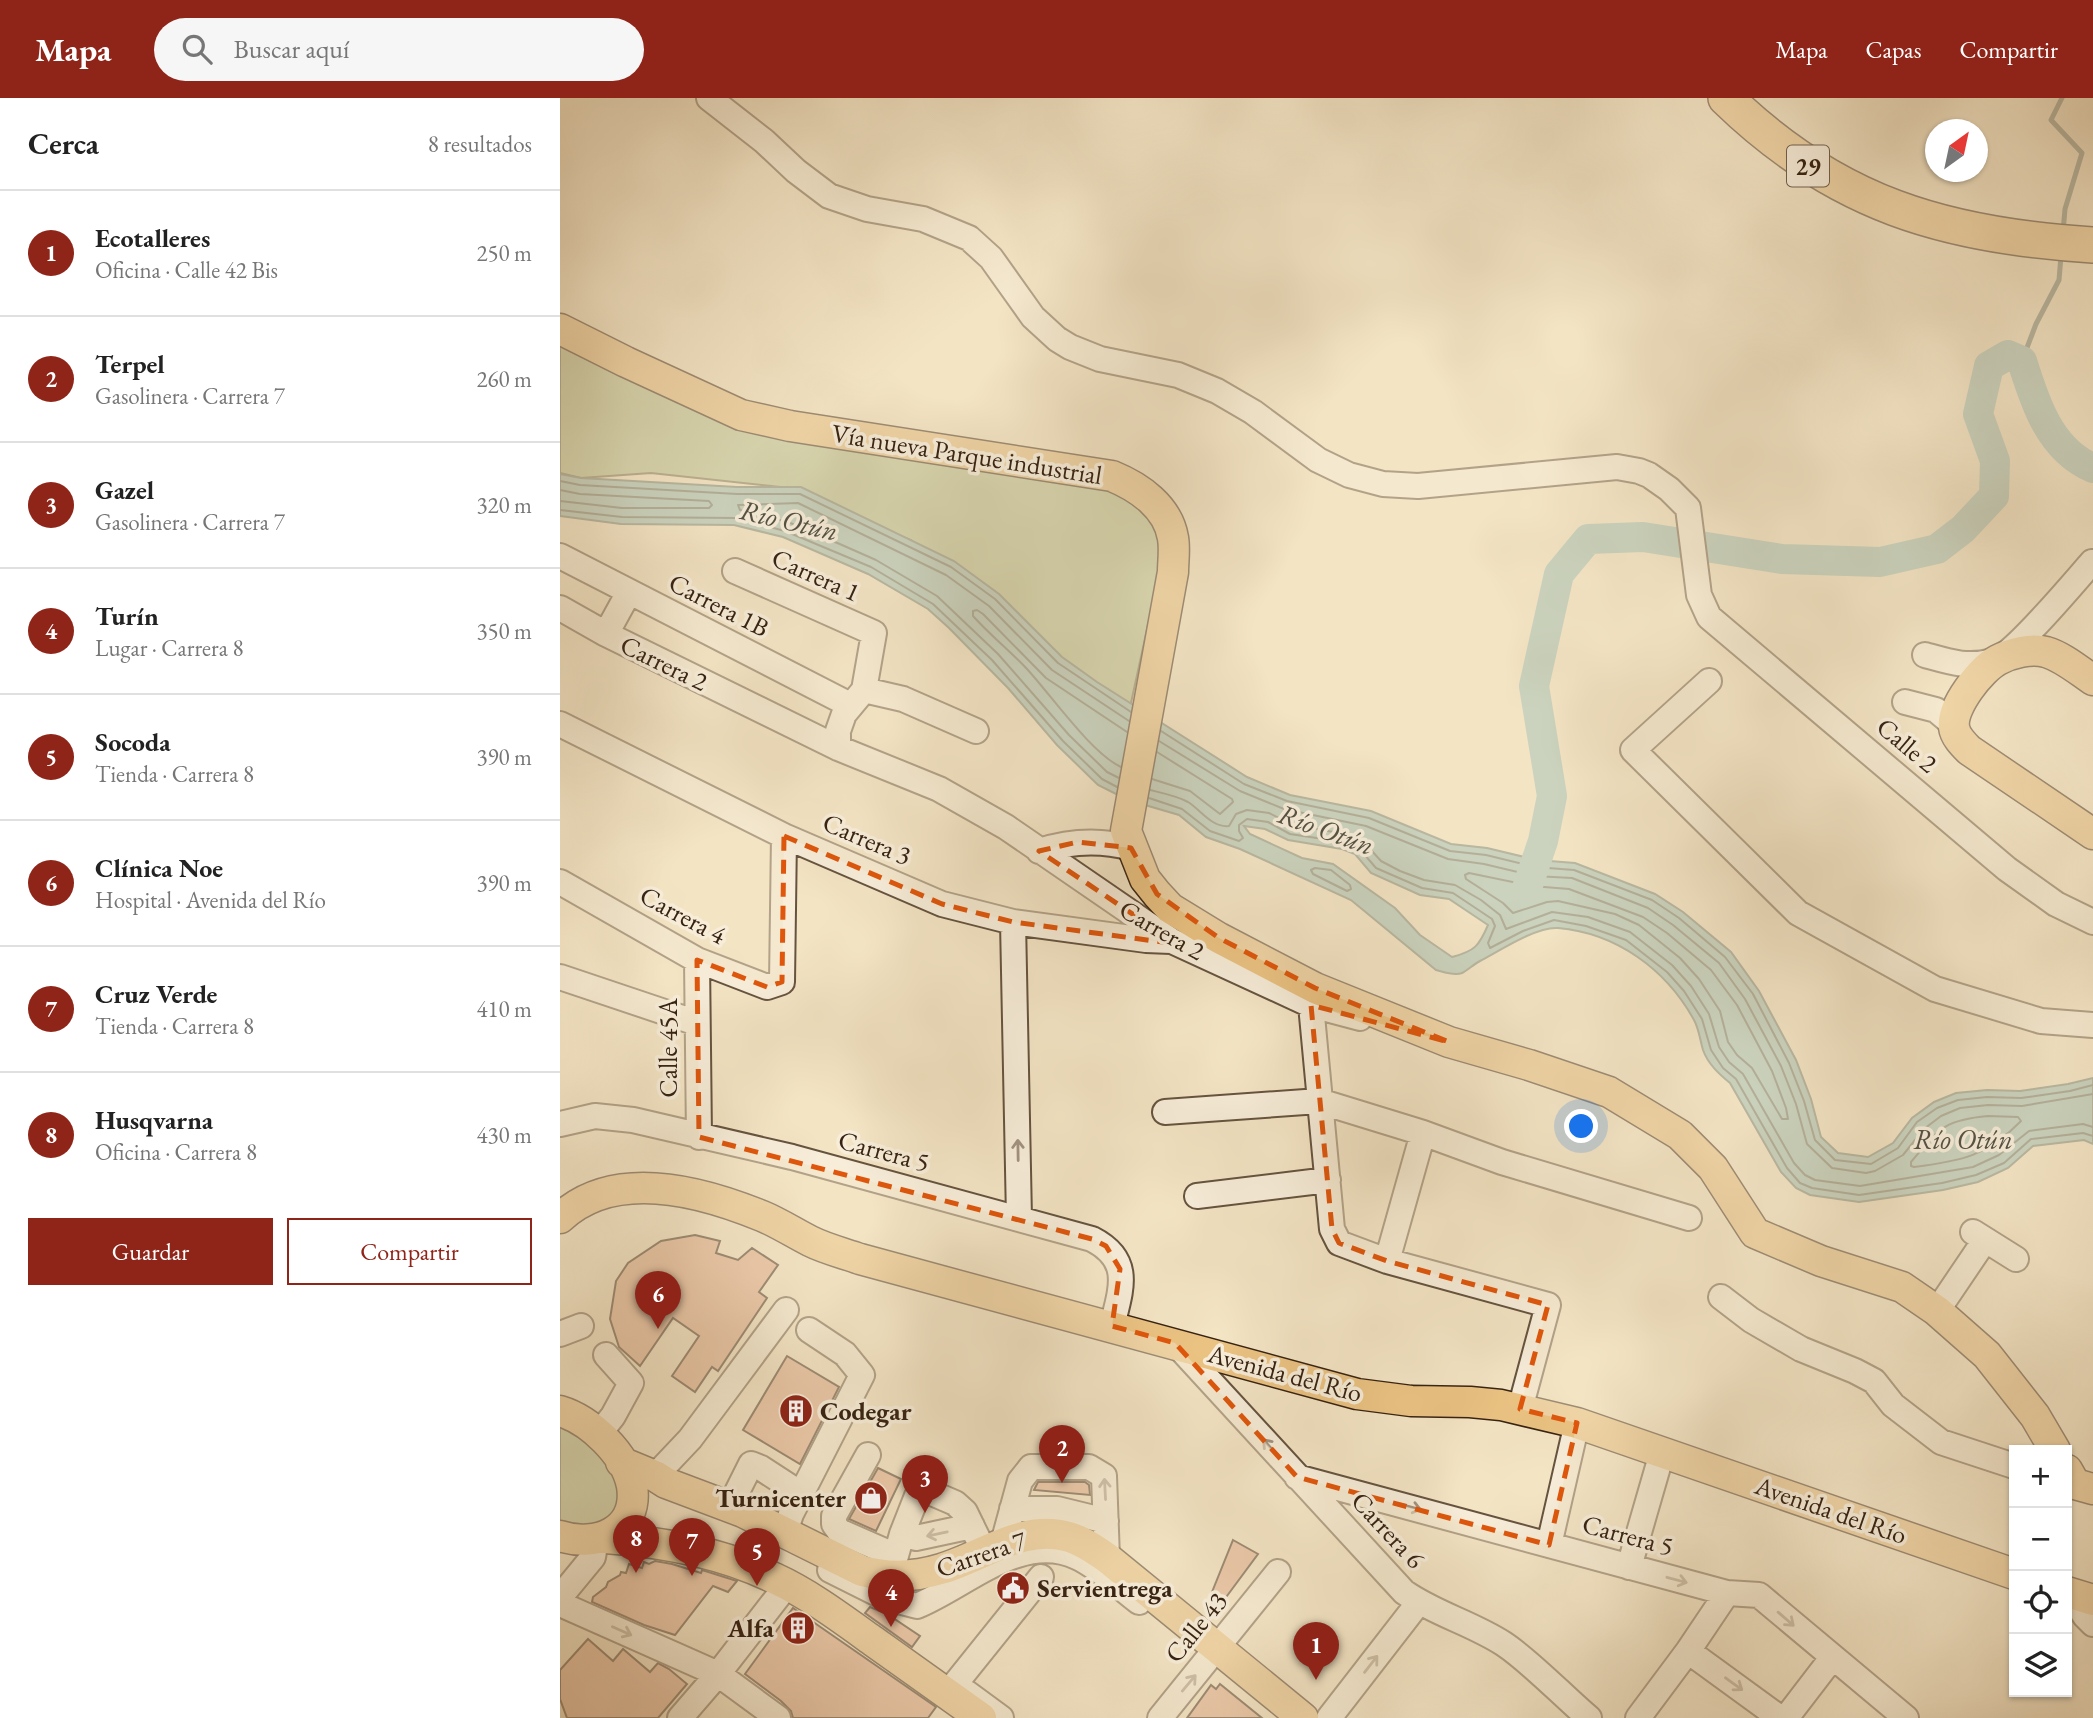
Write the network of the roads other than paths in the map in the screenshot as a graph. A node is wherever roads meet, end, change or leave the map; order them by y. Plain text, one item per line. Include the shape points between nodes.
1 (709, 98) edge
2 (1726, 98) edge
3 (2093, 245) edge
4 (560, 329) edge
5 (561, 556) edge
6 (2092, 562) edge
7 (735, 570) dead end
8 (629, 592) junction
9 (560, 608) edge
10 (606, 635) junction
11 (1925, 655) dead end
12 (1996, 661) junction
13 (2093, 680) edge
14 (1709, 681) dead end
15 (857, 698) junction
16 (1905, 702) dead end
17 (560, 724) edge
18 (1954, 725) junction
19 (976, 731) dead end
20 (838, 748) junction
21 (2093, 834) edge
22 (784, 836) junction
23 (1129, 839) junction
24 (1039, 850) junction
25 (560, 882) edge
26 (1013, 922) junction
27 (2093, 922) edge
28 (1172, 941) junction
29 (697, 960) junction
30 (560, 978) edge
31 (1311, 1005) junction
32 (697, 1023) junction
33 (2093, 1025) edge
34 (1449, 1042) junction
35 (1319, 1101) junction
36 (1166, 1112) dead end
37 (560, 1124) edge
38 (1423, 1133) junction
39 (698, 1137) junction
40 (1328, 1180) junction
41 (1197, 1196) dead end
42 (560, 1218) edge
43 (1019, 1218) junction
44 (1689, 1218) dead end
45 (2015, 1259) dead end
46 (1387, 1261) junction
47 (1721, 1297) dead end
48 (786, 1310) dead end
49 (1937, 1311) junction
50 (1112, 1326) junction
51 (809, 1330) dead end
52 (1175, 1343) junction
53 (606, 1355) dead end
54 (560, 1392) edge
55 (1520, 1409) junction
56 (578, 1421) edge
57 (1577, 1423) junction
58 (2052, 1445) edge
59 (1662, 1453) junction
60 (868, 1455) dead end
61 (2009, 1464) edge
62 (635, 1472) junction
63 (1297, 1477) junction
64 (801, 1494) junction
65 (730, 1508) junction
66 (1012, 1509) junction
67 (1106, 1521) junction
68 (785, 1532) junction
69 (607, 1535) junction
70 (560, 1536) edge
71 (986, 1540) junction
72 (1549, 1545) junction
73 (896, 1556) junction
74 (1107, 1558) junction
75 (1629, 1567) junction
76 (1278, 1572) dead end
77 (2009, 1572) edge
78 (1041, 1577) dead end
79 (787, 1585) junction
80 (1727, 1593) junction
81 (2077, 1595) edge
82 (560, 1597) edge
83 (1419, 1602) junction
84 (560, 1604) edge
85 (2093, 1623) edge
86 (1688, 1651) junction
87 (1214, 1653) junction
88 (1832, 1658) junction
89 (718, 1674) junction
90 (959, 1703) edge
91 (680, 1718) edge
92 (778, 1718) edge
93 (1001, 1718) edge
94 (1160, 1718) edge
95 (1282, 1718) edge
96 (1303, 1718) edge
97 (1329, 1718) edge
98 (1589, 1718) edge
99 (1638, 1718) edge
100 (1780, 1718) edge
101 (1786, 1718) edge
102 (1906, 1718) edge

1 - 27 street, Calle 2 via 830,196 867,209 923,219 969,238 991,258 1032,317 1070,347 1100,359 1178,375 1217,391 1318,460 1349,475 1383,484 1418,486 1617,467 1649,475 1688,508 1699,595 1709,617 2007,869 2056,904
2 - 3 highway, 29 via 1807,165 1904,212 2002,236
4 - 23 main road, Vía nueva Parque industrial via 741,415 1112,476 1142,492 1162,513 1173,537 1173,572
5 - 8 street, Carrera 1B
6 - 12 street
7 - 15 street, Carrera 1 via 874,634
8 - 10 street
8 - 15 street, Carrera 1B
9 - 10 street, Carrera 2
10 - 20 street, Carrera 2
11 - 12 street via 1960,666
12 - 13 main road via 2015,653 2045,652
12 - 18 main road via 1971,687
14 - 33 street via 1633,750 1798,913 1935,989 2040,1021
15 - 19 street, Carrera 1B via 903,699
15 - 20 street via 838,731
16 - 18 street via 1936,710
17 - 22 street, Carrera 3
18 - 21 main road via 1961,742 1976,756
20 - 24 street, Carrera 2 via 939,789
22 - 26 street, Carrera 3 via 942,904
22 - 29 street, Carrera 4 via 782,982 767,987
23 - 24 street
23 - 34 main road via 1145,879 1170,908 1190,921 1315,988
24 - 28 street, Carrera 2
25 - 29 street, Carrera 4
26 - 28 street, Carrera 3
43 -> 26 street
28 - 31 street, Carrera 2
29 - 32 street, Calle 45A
30 - 32 street
31 - 34 street, Carrera 2
31 - 35 street
32 - 39 street, Calle 45A
34 - 49 main road, Carrera 2 via 1608,1092 1680,1135 1713,1168 1755,1233 1821,1261 1902,1287
35 - 36 street
35 - 38 street
35 - 40 street
37 - 39 street, Carrera 5 via 595,1116 620,1118
38 - 44 street via 1502,1162
38 - 46 street
39 - 43 street, Carrera 5 via 792,1157
40 - 41 street
40 - 46 street via 1332,1229 1339,1243
42 - 50 main road, Avenida del Río via 573,1205 606,1191 674,1191 726,1202 860,1259
43 - 50 street, Carrera 5 via 1092,1239 1116,1257 1122,1283
45 - 49 street via 1979,1236
46 - 55 street via 1548,1304
47 - 61 street via 1751,1321 1801,1349 1874,1381 1893,1405 1941,1442
48 - 62 street via 690,1439
49 - 58 main road via 1987,1355
50 - 52 main road, Avenida del Río
51 - 64 street via 845,1354 862,1375
52 - 55 main road, Avenida del Río via 1357,1394
63 -> 52 street, Carrera 6
53 - 56 street via 631,1383 613,1416
54 - 56 main road
55 - 57 main road, Avenida del Río
56 - 62 main road
57 - 59 main road, Avenida del Río
57 - 72 street
59 - 75 street
59 - 77 main road, Avenida del Río
60 - 73 street via 834,1516 834,1524 839,1531
62 - 65 main road, Carrera 7
62 - 69 main road via 630,1509
62 - 87 street via 868,1590 908,1604 929,1601 1025,1553 1067,1553
63 -> 72 street, Carrera 5
63 - 83 street, Carrera 6 via 1404,1592
64 - 65 street via 751,1464
64 - 68 street
65 - 68 main road, Carrera 7
66 - 67 street via 1057,1509
67 -> 66 street via 1104,1476 1089,1467 1031,1466 1020,1480
66 - 71 street
67 - 74 street
68 - 73 main road, Carrera 7 via 862,1571
69 - 70 main road via 573,1540
69 - 79 main road via 718,1556
69 - 82 street
69 - 90 street via 651,1527 722,1545 784,1571 862,1618
71 -> 73 street via 916,1538
71 - 73 main road, Carrera 7 via 943,1569
71 - 73 street via 961,1508 921,1492
71 - 74 main road, Carrera 7 via 1062,1535
72 - 75 street, Carrera 5
74 - 87 main road, Carrera 7
75 -> 80 street, Carrera 5
76 - 87 street, Calle 43
78 - 90 street
79 - 89 street
79 - 90 main road via 833,1612
80 - 86 street
80 -> 88 street, Carrera 5 via 1759,1595
81 - 85 street
97 -> 83 street
83 - 98 street, Carrera 6 via 1507,1646
84 -> 89 street
86 - 99 street
86 -> 100 street
94 -> 87 street, Calle 43
87 - 95 street
87 - 96 main road, Carrera 7
88 - 101 street
88 - 102 street, Carrera 5
89 - 91 street
89 - 92 street
90 - 93 street

